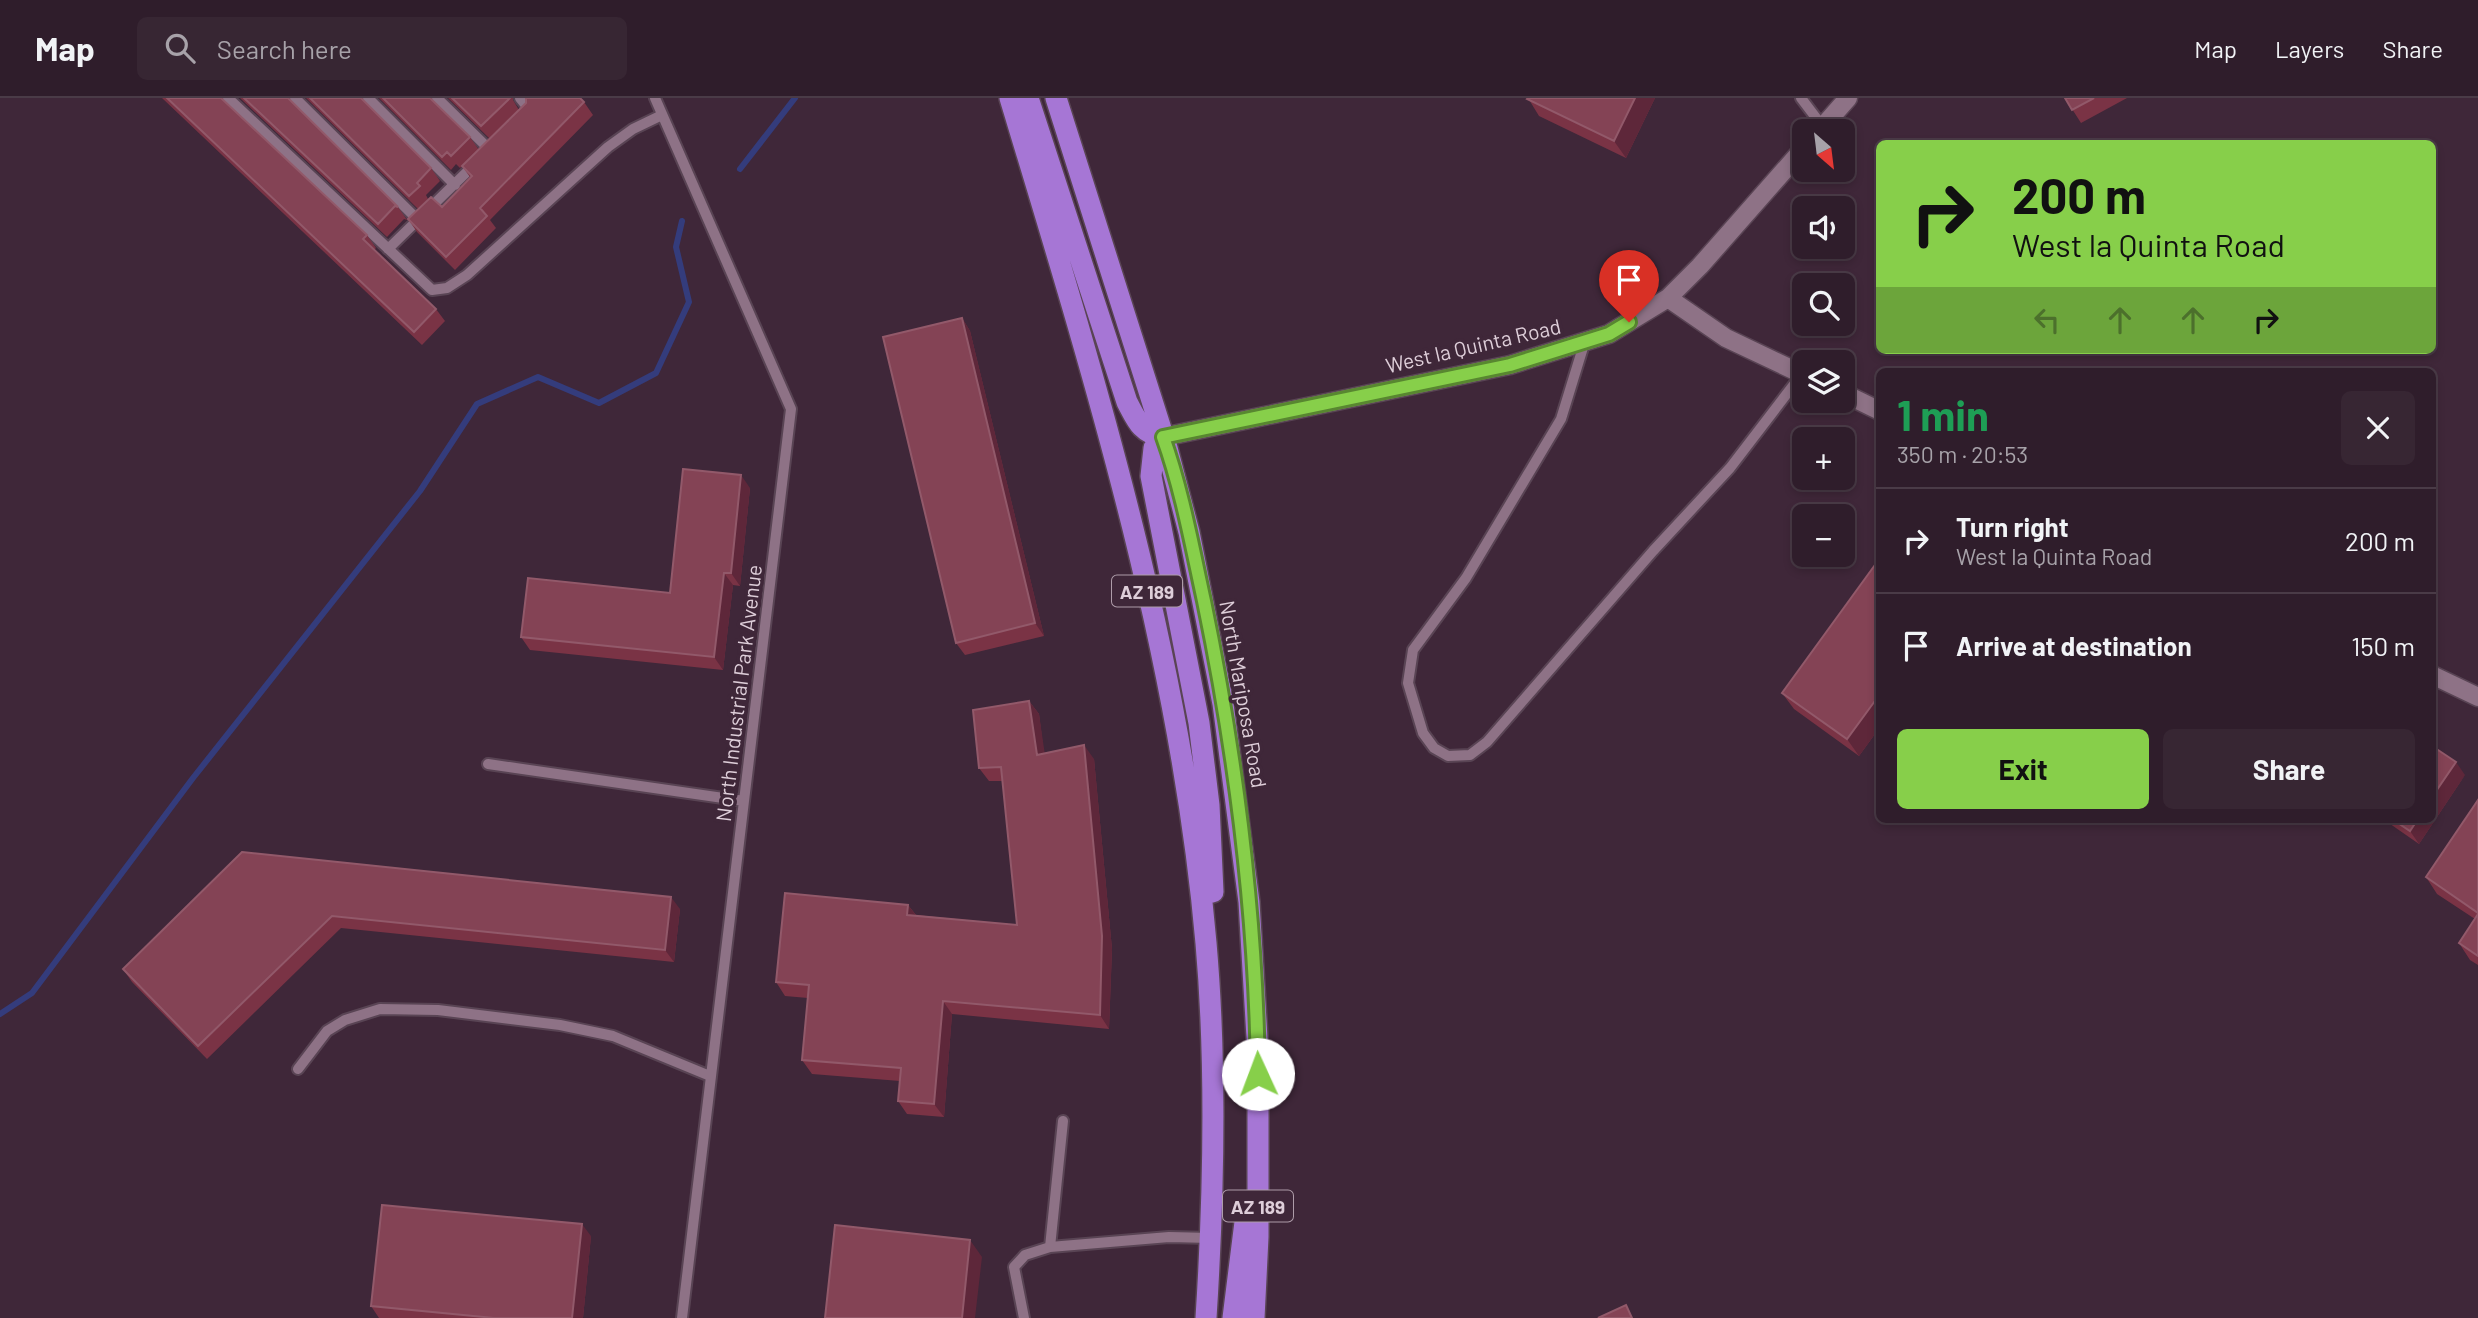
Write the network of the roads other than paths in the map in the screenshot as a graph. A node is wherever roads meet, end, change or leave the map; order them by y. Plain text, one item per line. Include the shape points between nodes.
1 (228, 98) edge
2 (295, 98) edge
3 (368, 98) edge
4 (437, 98) edge
5 (520, 98) edge
6 (655, 98) edge
7 (1010, 98) edge
8 (1028, 98) edge
9 (1056, 98) edge
10 (1801, 98) edge
11 (1847, 98) edge
12 (662, 115) junction
13 (1815, 119) edge
14 (1829, 119) edge
15 (515, 126) edge
16 (1792, 162) edge
17 (455, 185) junction
18 (418, 220) junction
19 (388, 249) junction
20 (1668, 298) junction
21 (1585, 341) junction
22 (1792, 369) edge
23 (1792, 388) edge
24 (1855, 399) edge
25 (1876, 409) edge
26 (1163, 437) junction
27 (2436, 677) edge
28 (2478, 697) edge
29 (488, 764) dead end
30 (744, 801) junction
31 (298, 1069) dead end
32 (710, 1076) junction
33 (1259, 1094) junction
34 (1212, 1097) junction
35 (1063, 1121) dead end
36 (1211, 1238) junction
37 (1050, 1247) junction
38 (682, 1318) edge
39 (1024, 1318) edge
40 (1206, 1318) edge
41 (1233, 1318) edge
42 (1254, 1318) edge

1 - 19 lane
2 - 18 lane
3 - 17 lane
4 - 17 lane via 494,146
5 - 15 lane via 529,109
6 - 12 lane, North Industrial Park Avenue
7 - 34 highway, AZ 189 via 1134,532 1169,693 1206,944
8 - 26 highway via 1126,402 1142,428
9 - 26 highway, North Mariposa Road / AZ 189
10 - 13 lane
11 - 14 street
12 - 19 lane via 608,147 447,288 432,290
12 - 30 lane, North Industrial Park Avenue via 791,408
16 - 20 street, West la Quinta Road
17 - 18 lane
18 - 19 lane
20 - 21 street, West la Quinta Road via 1609,334
20 - 22 street via 1726,338
21 - 23 lane via 1561,419 1466,578 1413,650 1408,683 1423,733 1434,748 1448,756 1470,755 1487,742 1730,468
21 - 26 street, West la Quinta Road via 1510,365
24 - 25 street
26 - 33 highway, North Mariposa Road / AZ 189 via 1210,633 1235,788 1249,902
26 - 34 highway via 1154,448 1151,476 1199,723 1209,805 1215,971
27 - 28 street
29 - 30 lane
30 - 32 lane, North Industrial Park Avenue
31 - 32 lane via 327,1031 380,1009 438,1010 613,1036
32 - 38 lane, North Industrial Park Avenue
33 - 41 highway
33 - 42 highway, North Mariposa Road / AZ 189
34 - 36 highway, AZ 189
35 - 37 lane
36 - 37 lane
36 - 40 highway, AZ 189
37 - 39 lane via 1025,1255 1014,1267

